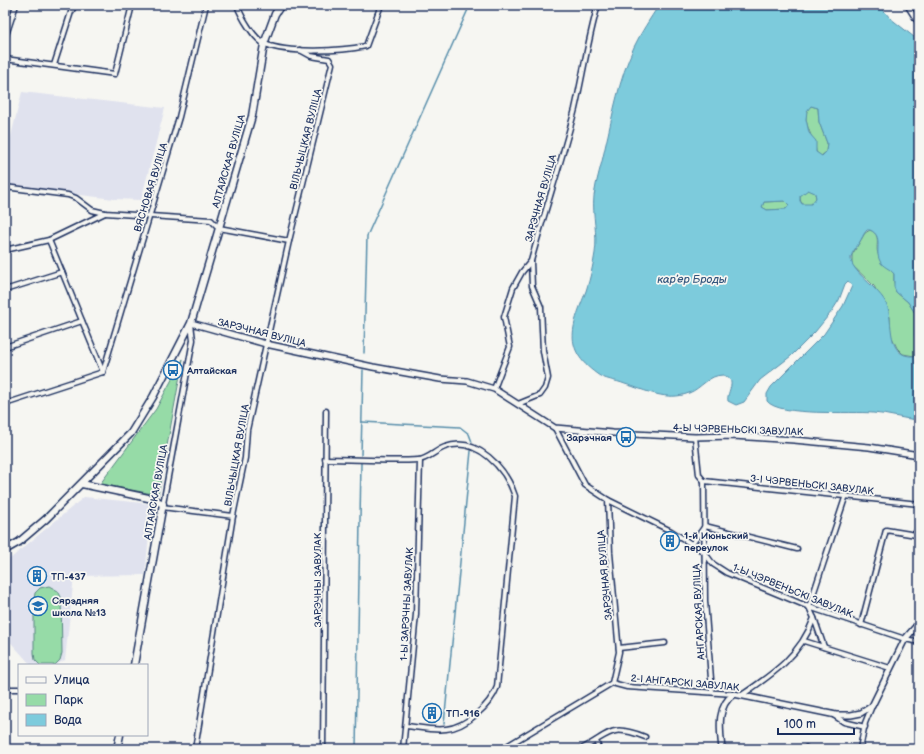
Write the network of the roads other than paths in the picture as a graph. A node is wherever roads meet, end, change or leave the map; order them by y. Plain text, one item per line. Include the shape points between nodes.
1 (16, 5) edge
2 (75, 5) edge
3 (132, 5) edge
4 (206, 5) edge
5 (237, 5) edge
6 (281, 5) edge
7 (381, 5) edge
8 (598, 5) edge
9 (907, 5) edge
10 (919, 24) edge
11 (5, 38) edge
12 (264, 44) junction
13 (300, 50) junction
14 (5, 59) edge
15 (54, 65) junction
16 (5, 187) edge
17 (105, 213) junction
18 (150, 215) junction
19 (219, 228) junction
20 (49, 240) junction
21 (289, 242) junction
22 (5, 250) edge
23 (532, 261) junction
24 (62, 272) junction
25 (5, 290) edge
26 (82, 321) junction
27 (191, 323) junction
28 (266, 344) junction
29 (5, 347) edge
30 (103, 372) junction
31 (494, 389) junction
32 (5, 404) edge
33 (518, 404) junction
34 (326, 411) dead end
35 (556, 428) junction
36 (695, 437) junction
37 (919, 455) edge
38 (325, 459) junction
39 (420, 460) junction
40 (704, 481) junction
41 (82, 484) junction
42 (846, 495) junction
43 (608, 500) junction
44 (919, 504) edge
45 (162, 505) junction
46 (233, 516) junction
47 (919, 522) edge
48 (704, 526) junction
49 (692, 544) junction
50 (797, 549) dead end
51 (5, 550) edge
52 (704, 552) junction
53 (809, 607) junction
54 (814, 618) junction
55 (919, 623) edge
56 (861, 626) junction
57 (905, 639) junction
58 (804, 641) junction
59 (919, 642) edge
60 (665, 643) dead end
61 (824, 647) junction
62 (619, 648) junction
63 (134, 664) edge
64 (890, 668) junction
65 (612, 683) junction
66 (18, 689) edge
67 (5, 690) edge
68 (712, 692) junction
69 (734, 694) junction
70 (742, 695) junction
71 (872, 706) junction
72 (832, 714) junction
73 (406, 726) junction
74 (865, 727) junction
75 (120, 736) edge
76 (645, 737) dead end
77 (596, 741) junction
78 (117, 749) edge
79 (195, 749) edge
80 (323, 749) edge
81 (403, 749) edge
82 (502, 749) edge
83 (581, 749) edge
84 (599, 749) edge
85 (722, 749) edge
86 (860, 749) edge

1 - 11 street
2 - 15 street
3 - 15 street via 115,74
4 - 18 street, ВЯСНОВАЯ ВУЛІЦА via 179,117
5 - 12 street via 242,19
6 - 12 main road, АЛТАЙСКАЯ ВУЛІЦА
7 - 13 street via 366,46
8 - 23 street, ЗАРЭЧНАЯ ВУЛІЦА via 575,109
9 - 10 street
12 - 13 street
12 - 19 main road, АЛТАЙСКАЯ ВУЛІЦА via 252,116
13 - 21 street, ВІЛЬЧЫЦКАЯ ВУЛІЦА via 311,56 329,59 332,64
14 - 15 street
16 - 17 street via 68,195 92,210
17 - 18 street
17 - 20 street
18 - 19 street via 212,220
18 - 30 street, ВЯСНОВАЯ ВУЛІЦА
19 - 21 street
19 - 27 main road, АЛТАЙСКАЯ ВУЛІЦА
20 - 22 street
20 - 24 street
21 - 28 street, ВІЛЬЧЫЦКАЯ ВУЛІЦА
23 - 31 street, ЗАРЭЧНАЯ ВУЛІЦА via 513,288 504,317 510,347
23 - 33 street via 532,286 541,307 543,351 548,378 540,395
24 - 25 street
24 - 26 street
26 - 29 street
26 - 30 street
27 - 28 street, ЗАРЭЧНАЯ ВУЛІЦА
27 - 41 main road, АЛТАЙСКАЯ ВУЛІЦА via 142,417 131,433
27 - 45 street, АЛТАЙСКАЯ ВУЛІЦА via 193,340
28 - 31 street, ЗАРЭЧНАЯ ВУЛІЦА via 373,367 467,381
28 - 46 street, ВІЛЬЧЫЦКАЯ ВУЛІЦА via 247,430 245,458
30 - 32 street
31 - 33 street, ЗАРЭЧНАЯ ВУЛІЦА
33 - 35 street, ЗАРЭЧНАЯ ВУЛІЦА
34 - 38 street, ЗАРЭЧНЫ ЗАВУЛАК
35 - 36 street, 4-Ы ЧЭРВЕНЬСКІ ЗАВУЛАК
35 - 43 street via 585,485
36 - 37 street, 4-Ы ЧЭРВЕНЬСКІ ЗАВУЛАК via 733,436 794,440
36 - 40 street, АНГАРСКАЯ ВУЛІЦА via 699,475
38 - 39 street
38 - 80 street, ЗАРЭЧНЫ ЗАВУЛАК
39 - 73 street, 1-Ы ЗАРЭЧНЫ ЗАВУЛАК via 416,614
39 - 73 street via 456,443 473,447 490,458 506,476 515,496 515,506 494,693 486,706 455,728
40 - 42 street, 3-І ЧЭРВЕНЬСКІ ЗАВУЛАК
40 - 48 street, АНГАРСКАЯ ВУЛІЦА
41 - 45 main road via 153,499
41 - 51 main road, АЛТАЙСКАЯ ВУЛІЦА via 46,519 19,542
42 - 44 street, 3-І ЧЭРВЕНЬСКІ ЗАВУЛАК
42 - 53 street
43 - 49 street, 1-Ы ЧЭРВЕНЬСКІ ЗАВУЛАК
43 - 62 street, ЗАРЭЧНАЯ ВУЛІЦА
45 - 46 street
45 - 63 main road, АЛТАЙСКАЯ ВУЛІЦА
46 - 79 street, ВІЛЬЧЫЦКАЯ ВУЛІЦА
47 - 56 street via 916,535 886,530
48 - 49 street
48 - 50 street
48 - 52 street, АНГАРСКАЯ ВУЛІЦА
49 - 52 street, 1-Ы ЧЭРВЕНЬСКІ ЗАВУЛАК
52 - 53 street, 1-Ы ЧЭРВЕНЬСКІ ЗАВУЛАК via 713,564 727,573
52 - 68 street, АНГАРСКАЯ ВУЛІЦА via 707,642
53 - 54 street
53 - 56 street, 1-Ы ЧЭРВЕНЬСКІ ЗАВУЛАК
54 - 58 street
54 - 61 street
55 - 57 street
56 - 57 street, 1-Ы ЧЭРВЕНЬСКІ ЗАВУЛАК
57 - 59 street, 1-Ы ЧЭРВЕНЬСКІ ЗАВУЛАК
57 - 64 street
58 - 61 street
58 - 70 street via 776,672
60 - 62 street
61 - 64 street
62 - 65 street, ЗАРЭЧНАЯ ВУЛІЦА
64 - 71 street
65 - 68 street, 2-І АНГАРСКІ ЗАВУЛАК via 627,687
65 - 82 street
66 - 67 street
68 - 69 street, 2-І АНГАРСКІ ЗАВУЛАК
69 - 70 street, 2-І АНГАРСКІ ЗАВУЛАК
69 - 85 street via 726,699 722,714
70 - 72 street, 2-І АНГАРСКІ ЗАВУЛАК
71 - 72 street, 2-І АНГАРСКІ ЗАВУЛАК via 852,716
71 - 74 street
72 - 74 street via 844,722
73 - 81 street, 1-Ы ЗАРЭЧНЫ ЗАВУЛАК
74 - 86 street
75 - 78 main road
76 - 77 street via 614,730
77 - 83 street
77 - 84 street

